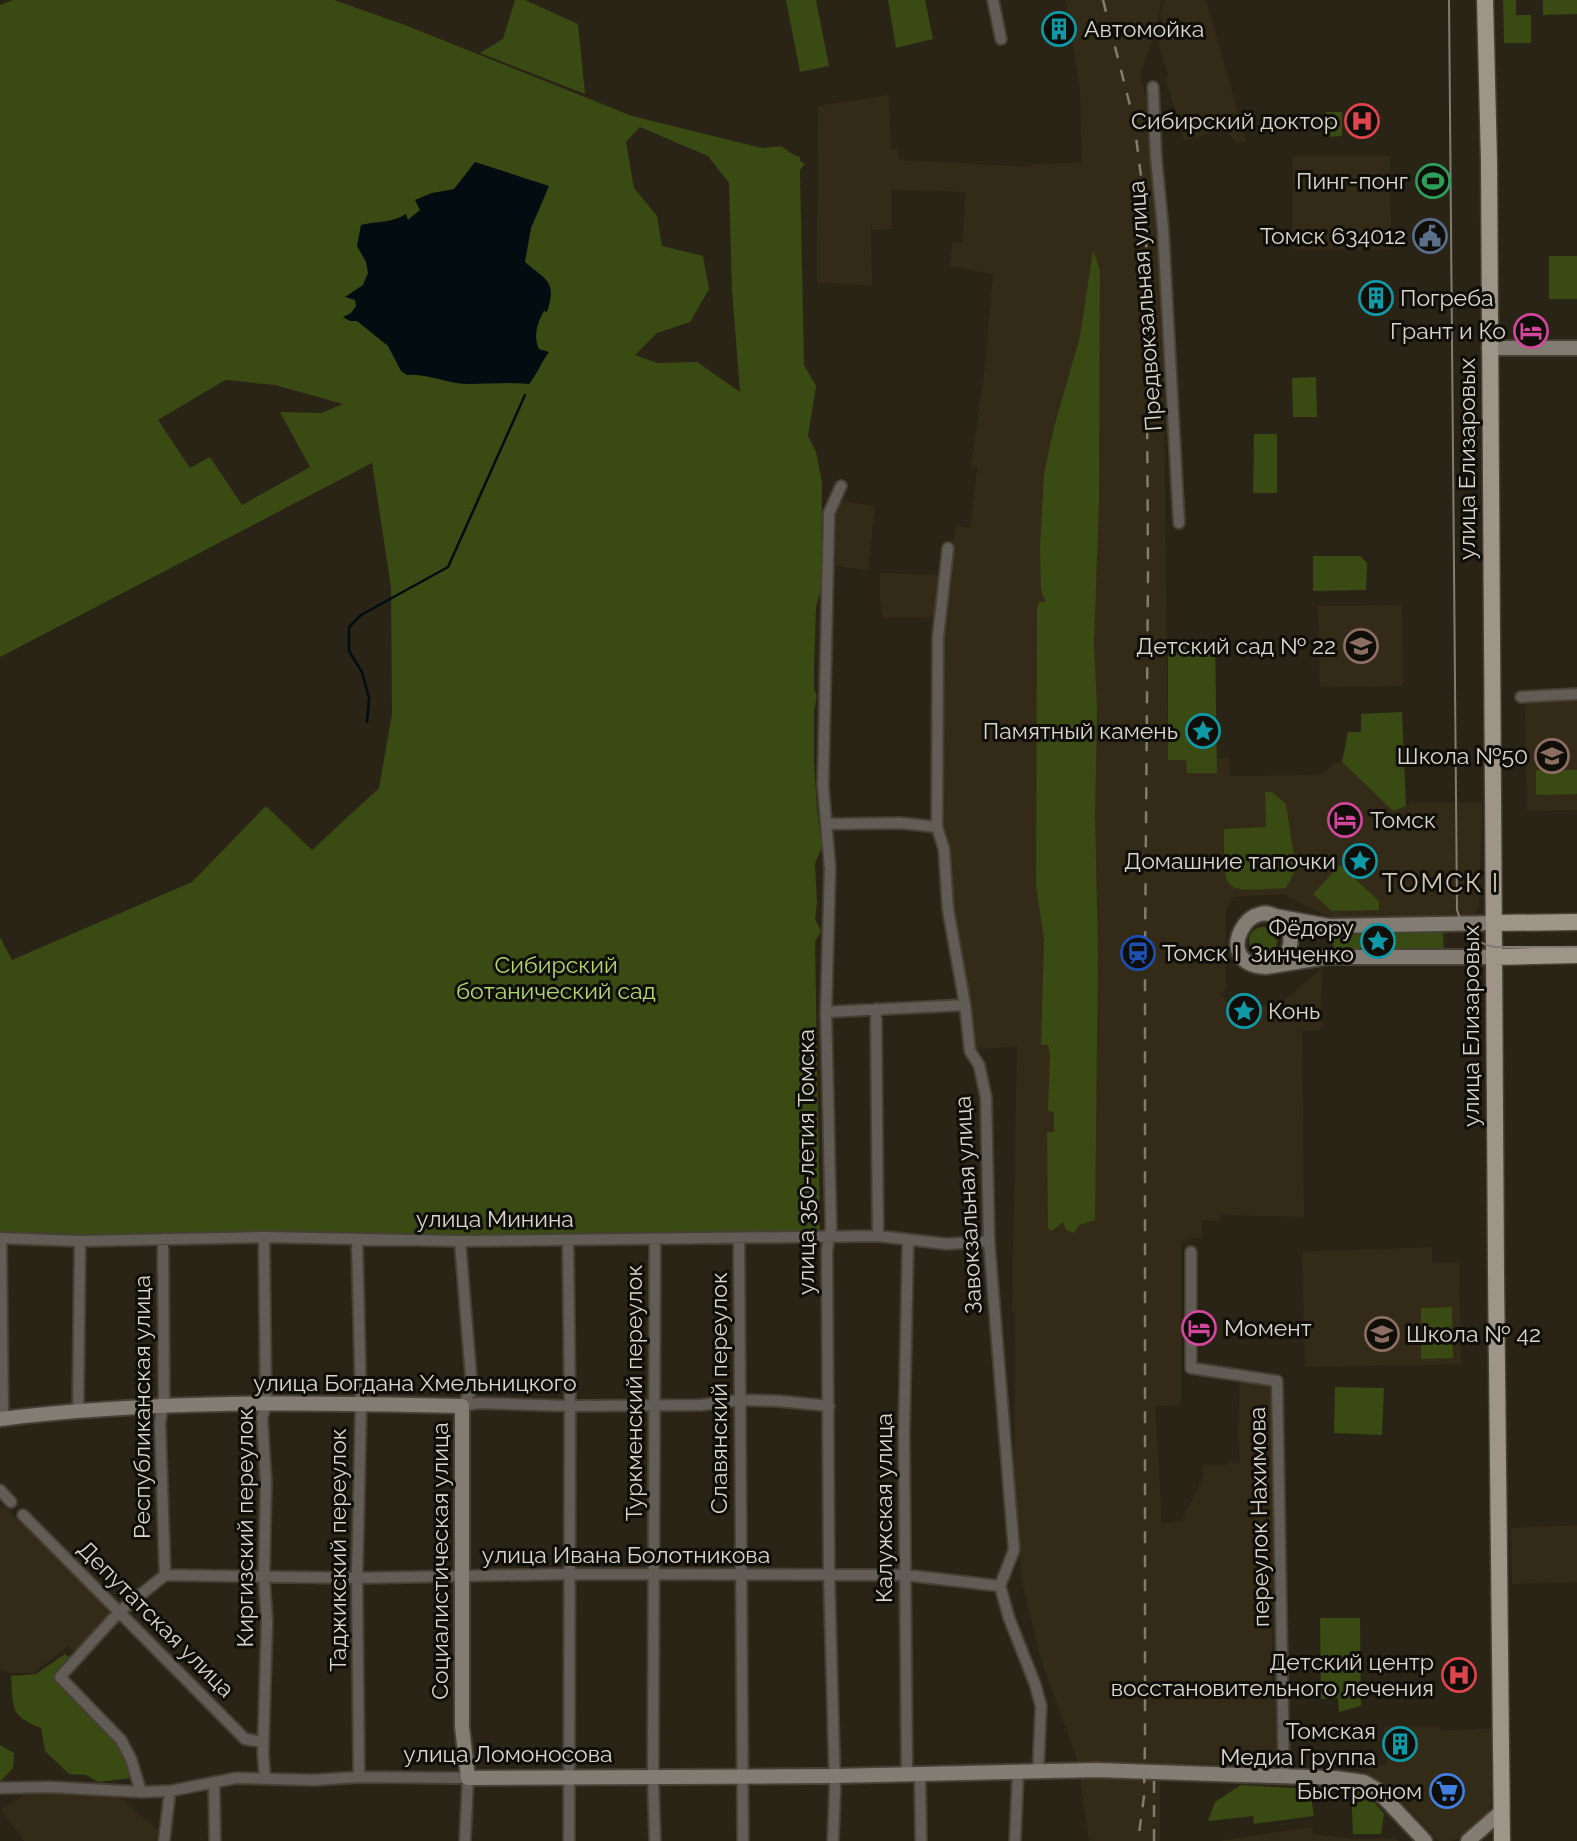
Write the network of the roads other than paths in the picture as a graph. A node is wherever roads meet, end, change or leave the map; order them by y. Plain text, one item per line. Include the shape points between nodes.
1 (993, 0) edge
2 (1485, 0) edge
3 (1000, 39) dead end
4 (1153, 87) dead end
5 (1489, 348) junction
6 (1577, 348) edge
7 (841, 486) dead end
8 (1179, 523) dead end
9 (948, 548) dead end
10 (1577, 694) edge
11 (1521, 697) dead end
12 (827, 824) junction
13 (937, 827) junction
14 (1271, 916) junction
15 (1577, 922) edge
16 (1494, 923) junction
17 (1577, 954) edge
18 (1494, 957) junction
19 (1273, 966) junction
20 (965, 1005) junction
21 (876, 1009) junction
22 (826, 1012) junction
23 (878, 1236) junction
24 (264, 1237) junction
25 (829, 1237) junction
26 (1, 1238) edge
27 (357, 1239) junction
28 (655, 1239) junction
29 (739, 1239) junction
30 (163, 1240) junction
31 (568, 1240) junction
32 (79, 1241) junction
33 (460, 1241) junction
34 (908, 1241) junction
35 (989, 1241) junction
36 (1191, 1252) dead end
37 (740, 1400) junction
38 (361, 1404) junction
39 (265, 1405) junction
40 (654, 1405) junction
41 (162, 1406) junction
42 (463, 1406) junction
43 (570, 1406) junction
44 (829, 1406) junction
45 (78, 1410) junction
46 (1, 1419) edge
47 (0, 1490) edge
48 (11, 1502) dead end
49 (23, 1515) dead end
50 (568, 1574) junction
51 (829, 1574) junction
52 (165, 1575) junction
53 (741, 1575) junction
54 (905, 1575) junction
55 (654, 1576) junction
56 (264, 1577) junction
57 (464, 1577) junction
58 (357, 1578) junction
59 (1000, 1586) junction
60 (119, 1612) junction
61 (263, 1742) junction
62 (1018, 1773) junction
63 (1038, 1773) junction
64 (913, 1774) junction
65 (568, 1776) junction
66 (653, 1776) junction
67 (743, 1776) junction
68 (834, 1776) junction
69 (359, 1777) junction
70 (265, 1778) junction
71 (1284, 1778) junction
72 (468, 1779) junction
73 (214, 1782) junction
74 (0, 1788) edge
75 (170, 1791) junction
76 (141, 1792) junction
77 (1503, 1811) junction
78 (164, 1841) edge
79 (215, 1841) edge
80 (465, 1841) edge
81 (569, 1841) edge
82 (655, 1841) edge
83 (743, 1841) edge
84 (833, 1841) edge
85 (920, 1841) edge
86 (1015, 1841) edge
87 (1425, 1841) edge
88 (1468, 1841) edge
89 (1502, 1841) edge

1 - 3 street
2 - 5 main road, улица Елизаровых
4 - 8 street, Предвокзальная улица
5 - 6 street
5 - 16 main road, улица Елизаровых
7 - 12 street, улица 350-летия Томска via 829,513 823,786
9 - 13 street, Завокзальная улица via 938,637
10 - 11 street
12 - 13 street via 901,822
12 - 22 street, улица 350-летия Томска
13 - 20 street, Завокзальная улица
14 - 16 street via 1329,926
14 - 19 street via 1286,927 1290,940 1284,958
14 - 19 street via 1258,915 1247,921 1239,932 1238,945 1249,963
15 - 16 main road
16 - 18 main road, улица Елизаровых
17 - 18 main road
18 - 19 street via 1327,957
18 - 77 main road, улица Елизаровых
20 - 21 street
20 - 35 street, Завокзальная улица via 971,1051 986,1097
21 - 22 street
21 - 23 street
22 - 25 street, улица 350-летия Томска
23 - 25 street, улица Минина
23 - 34 street, улица Минина
24 - 27 street, улица Минина
24 - 30 street, улица Минина
24 - 39 street, Киргизский переулок
25 - 29 street, улица Минина
25 - 44 street, улица 350-летия Томска
26 - 32 street, улица Минина
26 - 46 street
27 - 33 street, улица Минина
27 - 38 street, Таджикский переулок
28 - 29 street, улица Минина
28 - 31 street, улица Минина
28 - 40 street, Туркменский переулок
29 - 37 street, Славянский переулок
30 - 32 street, улица Минина
30 - 41 street, Республиканская улица
31 - 33 street, улица Минина
31 - 43 street
32 - 45 street
33 - 42 street, Социалистическая улица via 471,1390
34 - 35 street, улица Минина
34 - 54 street, Калужская улица
35 - 59 street, Завокзальная улица via 1014,1550
36 - 71 street, переулок Нахимова via 1191,1368 1277,1381
37 - 40 street, улица Богдана Хмельницкого
37 - 44 street, улица Богдана Хмельницкого
37 - 53 street, Славянский переулок
38 - 39 street, улица Богдана Хмельницкого
38 - 42 street, улица Богдана Хмельницкого
38 - 58 street, Таджикский переулок
39 - 41 street, улица Богдана Хмельницкого
39 - 56 street, Киргизский переулок
40 - 43 street, улица Богдана Хмельницкого
40 - 55 street, Туркменский переулок
41 - 45 street, улица Богдана Хмельницкого
41 - 52 street, Республиканская улица
42 - 43 street, улица Богдана Хмельницкого
42 - 57 street, Социалистическая улица
43 - 50 street
44 - 51 street, улица 350-летия Томска
45 - 46 street, улица Богдана Хмельницкого
47 - 48 street
49 - 60 street, Депутатская улица
50 - 55 street, улица Ивана Болотникова
50 - 57 street, улица Ивана Болотникова
50 - 65 street
51 - 53 street, улица Ивана Болотникова
51 - 54 street, улица Ивана Болотникова
51 - 68 street, улица 350-летия Томска
52 - 56 street, улица Ивана Болотникова
52 - 60 street
53 - 55 street, улица Ивана Болотникова
53 - 67 street, Славянский переулок
54 - 59 street, улица Ивана Болотникова
54 - 64 street, Калужская улица
55 - 66 street, Туркменский переулок
56 - 58 street, улица Ивана Болотникова
56 - 61 street, Киргизский переулок
57 - 58 street, улица Ивана Болотникова
57 - 72 street, Социалистическая улица via 462,1727
58 - 69 street, Таджикский переулок
59 - 63 street via 1041,1706
60 - 61 street, Депутатская улица via 245,1739
60 - 76 street via 60,1676 121,1740
61 - 70 street, Киргизский переулок
62 - 63 street, улица Ломоносова
62 - 64 street, улица Ломоносова
62 - 86 street
63 - 71 street, улица Ломоносова via 1096,1770
64 - 68 street, улица Ломоносова
64 - 85 street, Калужская улица
65 - 66 street, улица Ломоносова
65 - 72 street, улица Ломоносова
65 - 81 street
66 - 67 street, улица Ломоносова
66 - 82 street, Туркменский переулок
67 - 68 street, улица Ломоносова
67 - 83 street, Славянский переулок
68 - 84 street, улица 350-летия Томска
69 - 70 street, улица Ломоносова
69 - 72 street, улица Ломоносова
70 - 73 street, улица Ломоносова
71 - 87 street, улица Ломоносова via 1364,1782
72 - 80 street, Социалистическая улица
73 - 75 street, улица Ломоносова
73 - 79 street
74 - 76 street, улица Ломоносова
75 - 76 street, улица Ломоносова
75 - 78 street
77 - 88 street
77 - 89 main road, улица Елизаровых

